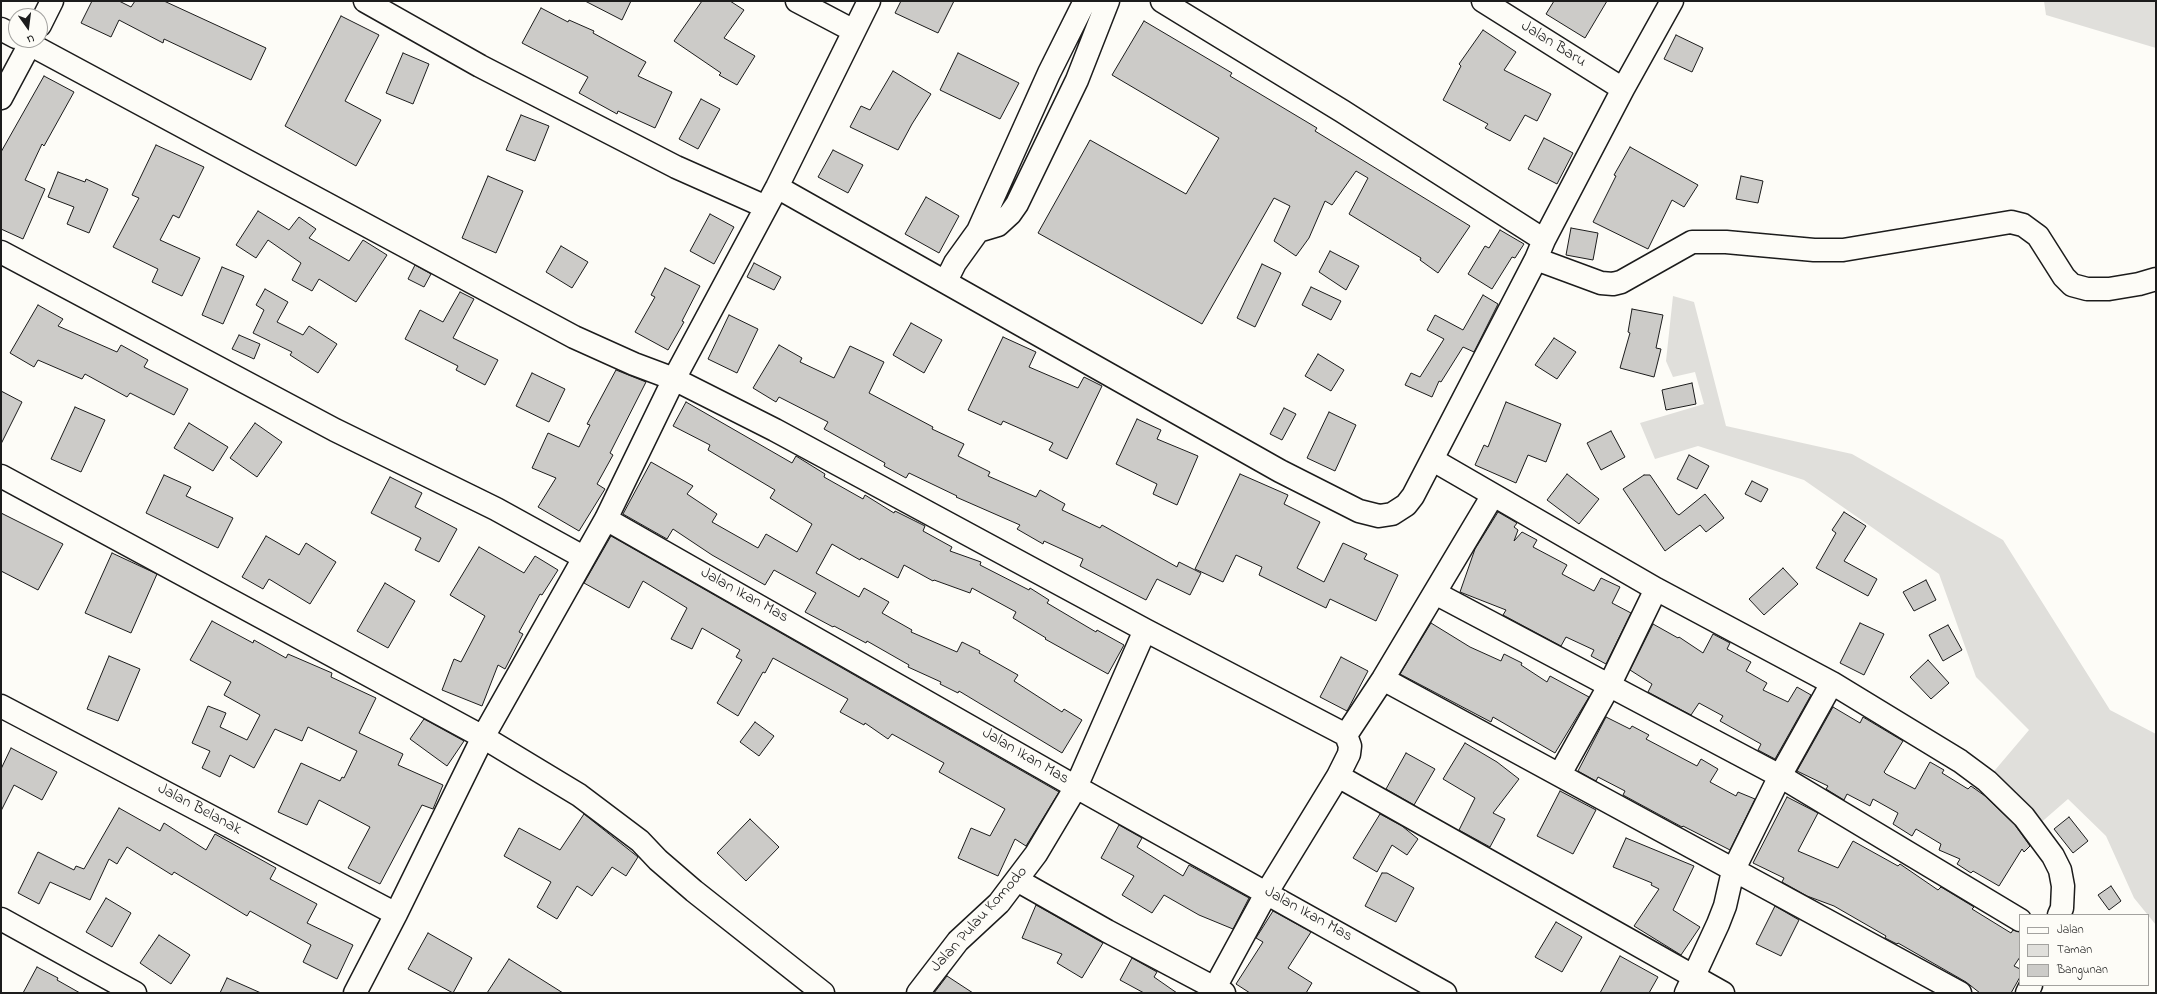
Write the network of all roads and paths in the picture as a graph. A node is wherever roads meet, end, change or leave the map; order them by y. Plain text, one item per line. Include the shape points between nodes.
1 (365, 1) edge
2 (797, 1) edge
3 (869, 1) edge
4 (1085, 1) edge
5 (1108, 1) edge
6 (1162, 1) edge
7 (1483, 1) edge
8 (1672, 1) edge
9 (854, 31) junction
10 (22, 48) edge
11 (40, 48) edge
12 (1623, 89) junction
13 (1, 98) edge
14 (777, 187) junction
15 (766, 207) junction
16 (978, 231) junction
17 (1540, 250) junction
18 (1, 252) edge
19 (2156, 279) edge
20 (946, 281) junction
21 (674, 379) junction
22 (1433, 460) junction
23 (1, 476) edge
24 (1493, 495) junction
25 (606, 519) junction
26 (583, 557) junction
27 (1656, 589) junction
28 (1435, 593) junction
29 (1145, 630) junction
30 (1383, 679) junction
31 (1832, 683) junction
32 (1609, 686) junction
33 (1, 706) edge
34 (1346, 735) junction
35 (483, 736) junction
36 (1560, 774) junction
37 (1338, 776) junction
38 (1780, 776) junction
39 (1076, 787) junction
40 (1733, 871) junction
41 (1018, 880) junction
42 (1267, 892) junction
43 (396, 914) junction
44 (2059, 914) edge
45 (1, 919) edge
46 (2019, 919) edge
47 (1690, 985) edge
48 (1217, 991) edge
49 (135, 993) edge
50 (355, 993) edge
51 (823, 993) edge
52 (918, 993) edge
53 (1445, 993) edge
54 (1723, 993) edge
55 (1960, 993) edge

1 - 15 street via 480,66 676,167
2 - 9 street
3 - 9 street
4 - 16 street via 1049,73
5 - 16 street via 1077,80 1017,204 998,225
6 - 17 street via 1342,111
7 - 12 street, Jalan Baru
8 - 12 street
9 - 14 street
10 - 13 street
11 - 21 street via 574,337
12 - 17 street
14 - 15 street
14 - 20 street
15 - 21 street
16 - 20 street via 955,263
17 - 19 street via 1601,284 1612,284 1622,282 1692,242 1843,250 2011,222 2023,225 2038,236 2064,277 2072,285 2087,289 2109,289
17 - 22 street
18 - 26 street via 335,430 496,509
20 - 22 street via 1280,471 1359,511 1379,516 1392,514 1406,505
21 - 25 street
21 - 29 street via 782,434
22 - 24 street
23 - 35 street
24 - 27 street
24 - 28 street
25 - 26 street
25 - 39 street, Jalan Ikan Mas
26 - 35 street
27 - 31 street
27 - 32 street
28 - 30 street
28 - 32 street
29 - 34 street
29 - 39 street, Jalan Pulau Komodo
30 - 34 street
30 - 36 street
31 - 38 street
31 - 44 street via 1960,762 1987,781 2006,799 2040,838 2060,870 2063,886
32 - 36 street
32 - 38 street
33 - 43 street, Jalan Belanak
34 - 37 street via 1350,746 1349,754
35 - 43 street
35 - 51 street via 579,795 640,841 694,891
36 - 40 street
37 - 42 street
37 - 47 street
38 - 40 street
38 - 46 street
39 - 41 street, Jalan Pulau Komodo
39 - 42 street, Jalan Ikan Mas
40 - 47 street via 1725,906
40 - 55 street
41 - 48 street
41 - 52 street, Jalan Pulau Komodo via 999,903 958,941
42 - 48 street
42 - 53 street, Jalan Ikan Mas
43 - 50 street
45 - 49 street
47 - 54 street

